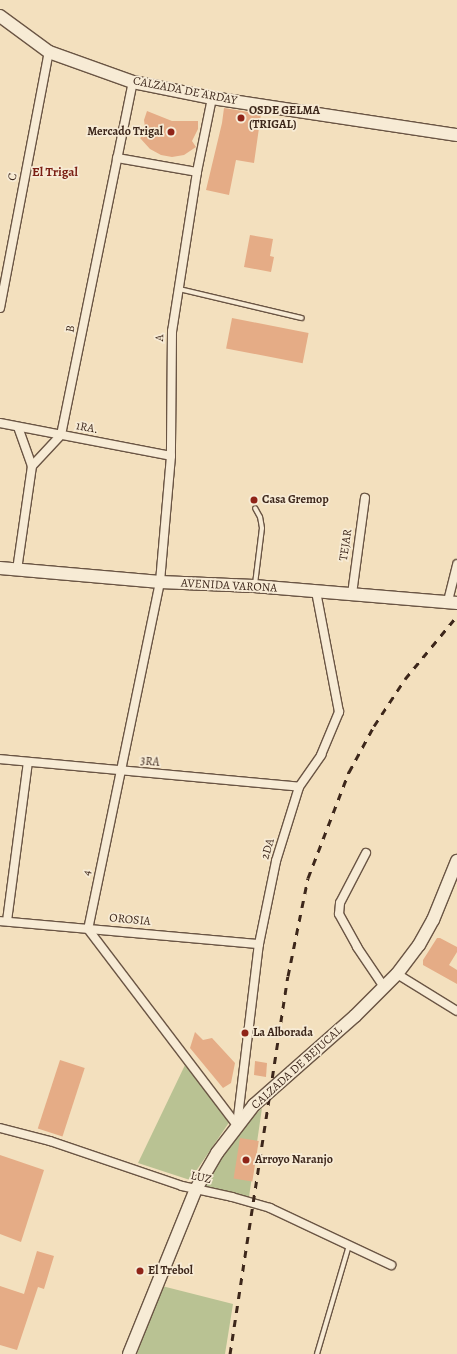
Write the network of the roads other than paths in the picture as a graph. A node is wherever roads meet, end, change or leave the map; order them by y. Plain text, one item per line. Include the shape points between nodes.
1 (0, 16) edge
2 (49, 52) junction
3 (133, 82) junction
4 (212, 98) junction
5 (457, 135) edge
6 (117, 158) junction
7 (197, 172) junction
8 (179, 289) junction
9 (0, 308) edge
10 (302, 318) dead end
11 (0, 423) edge
12 (18, 427) junction
13 (61, 435) junction
14 (171, 456) junction
15 (32, 466) junction
16 (365, 498) dead end
17 (255, 508) dead end
18 (457, 564) edge
19 (0, 568) edge
20 (17, 570) junction
21 (160, 582) junction
22 (254, 586) junction
23 (316, 591) junction
24 (352, 594) junction
25 (453, 602) edge
26 (0, 759) edge
27 (28, 762) junction
28 (121, 771) junction
29 (299, 787) junction
30 (366, 853) dead end
31 (457, 861) edge
32 (3, 921) edge
33 (88, 929) junction
34 (259, 944) junction
35 (397, 974) junction
36 (384, 987) junction
37 (457, 1011) edge
38 (237, 1125) junction
39 (0, 1128) edge
40 (196, 1189) junction
41 (349, 1245) junction
42 (391, 1265) dead end
43 (129, 1354) edge
44 (317, 1354) edge

1 - 2 street, CALZADA DE ARDAY
2 - 3 street, CALZADA DE ARDAY
2 - 9 street, C
3 - 4 street, CALZADA DE ARDAY
3 - 6 street, B
4 - 5 street, CALZADA DE ARDAY
4 - 7 street, A
6 - 7 street
6 - 13 street, B
7 - 8 street, A
8 - 10 lane
8 - 14 street, A via 172,331
11 - 12 street, 1RA.
12 - 13 street, 1RA.
12 - 15 street
13 - 14 street, 1RA.
13 - 15 street
14 - 21 street, A
15 - 20 street
16 - 24 street, TEJAR
17 - 22 lane via 260,516 262,528
18 - 25 street
19 - 20 street, AVENIDA VARONA
20 - 21 street, AVENIDA VARONA
21 - 22 street, AVENIDA VARONA
21 - 28 street, 4
22 - 23 street, AVENIDA VARONA
23 - 24 street, AVENIDA VARONA
23 - 29 street, 2DA via 339,712 321,755
24 - 25 street, AVENIDA VARONA
26 - 27 street, 3RA
27 - 28 street, 3RA
27 - 32 street
28 - 29 street, 3RA
28 - 33 street, 4
29 - 34 street, 2DA via 276,861
30 - 36 street via 340,903 339,914
31 - 35 street, CALZADA DE BEJUCAL via 433,920 419,945
32 - 33 street, OROSIA
33 - 34 street, OROSIA
33 - 38 street
34 - 38 street, 2DA
35 - 36 street, CALZADA DE BEJUCAL
35 - 37 street
36 - 38 street, CALZADA DE BEJUCAL via 254,1105
38 - 40 street, CALZADA DE BEJUCAL
39 - 40 street, LUZ via 50,1141
40 - 41 street, LUZ via 270,1208
40 - 43 street, CALZADA DE BEJUCAL
41 - 42 street, LUZ
41 - 44 lane

